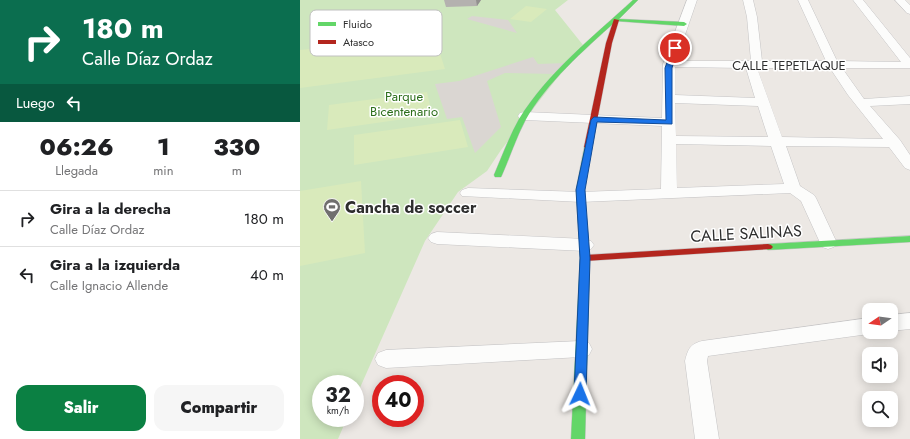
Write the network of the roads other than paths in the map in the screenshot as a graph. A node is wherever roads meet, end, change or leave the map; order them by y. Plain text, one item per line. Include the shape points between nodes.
1 (636, 0) edge
2 (692, 0) edge
3 (748, 0) edge
4 (803, 0) edge
5 (858, 0) edge
6 (900, 0) edge
7 (910, 11) edge
8 (616, 20) junction
9 (684, 24) junction
10 (669, 64) junction
11 (753, 64) junction
12 (834, 65) junction
13 (910, 65) edge
14 (669, 99) junction
15 (910, 100) edge
16 (762, 102) junction
17 (862, 103) junction
18 (525, 116) junction
19 (594, 120) junction
20 (669, 122) junction
21 (668, 140) junction
22 (778, 142) junction
23 (895, 143) junction
24 (910, 165) edge
25 (498, 175) dead end
26 (793, 188) junction
27 (669, 192) junction
28 (468, 193) dead end
29 (581, 197) junction
30 (437, 238) dead end
31 (910, 239) edge
32 (828, 243) junction
33 (585, 251) junction
34 (910, 321) edge
35 (898, 322) edge
36 (862, 327) edge
37 (581, 349) junction
38 (386, 359) dead end
39 (578, 439) edge
40 (707, 439) edge

1 - 8 street
2 - 9 street
3 - 11 street via 752,17
4 - 12 street
5 - 13 street
6 - 7 street
8 - 9 street
8 - 18 street via 554,78
8 - 19 street
9 - 10 street
10 - 11 street, CALLE TEPETLAQUE
10 - 14 street
11 - 12 street, CALLE TEPETLAQUE
11 - 16 street
12 - 13 street, CALLE TEPETLAQUE
12 - 17 street
14 - 16 street
14 - 20 street
15 - 17 street
16 - 22 street
17 - 23 street
18 - 19 street
18 - 25 street
19 - 20 street
19 - 29 street
20 - 21 street
21 - 22 street
21 - 27 street
22 - 23 street
22 - 26 street
23 - 24 street
26 - 27 street
26 - 32 street via 808,198
27 - 29 street
28 - 29 street
29 - 33 street
30 - 33 street
31 - 32 street, CALLE SALINAS
32 - 33 street, CALLE SALINAS
33 - 37 street
34 - 35 street
36 - 40 street via 710,347 698,352 696,361
37 - 38 street
37 - 39 street

